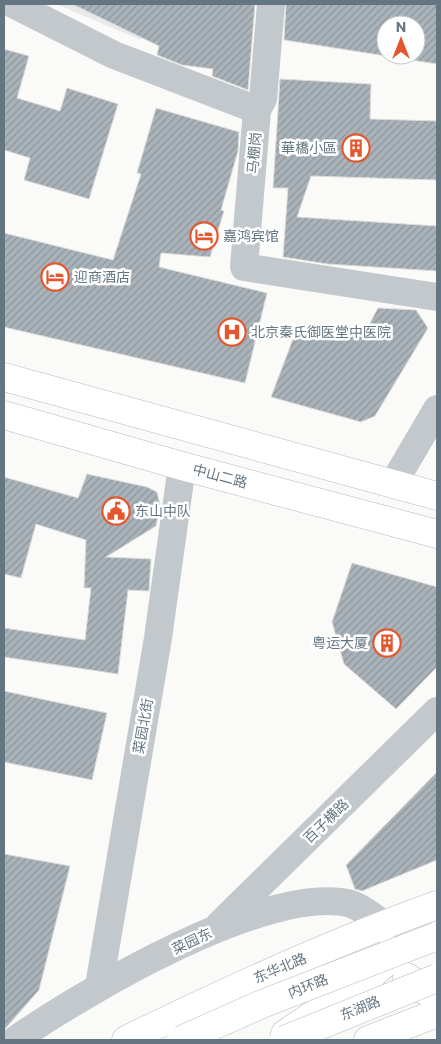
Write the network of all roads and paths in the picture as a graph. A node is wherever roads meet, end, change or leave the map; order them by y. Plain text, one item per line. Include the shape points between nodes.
1 (13, 4) edge
2 (272, 4) edge
3 (257, 110) junction
4 (437, 297) edge
5 (4, 377) edge
6 (437, 409) edge
7 (4, 415) edge
8 (182, 466) junction
9 (394, 484) junction
10 (437, 496) edge
11 (437, 534) edge
12 (437, 711) edge
13 (437, 904) edge
14 (384, 924) junction
15 (214, 930) junction
16 (437, 936) edge
17 (437, 965) edge
18 (269, 972) junction
19 (407, 977) junction
20 (437, 978) edge
21 (99, 986) junction
22 (212, 998) junction
23 (437, 999) edge
24 (437, 1013) edge
25 (437, 1022) edge
26 (279, 1039) edge
27 (16, 1040) edge
28 (126, 1040) edge
29 (181, 1040) edge
30 (188, 1040) edge
31 (216, 1040) edge
32 (368, 1040) edge
33 (393, 1040) edge

1 - 3 street via 114,55
2 - 3 street via 263,99
3 - 4 street, 马棚岗 via 244,268
5 - 9 main road
6 - 9 street
7 - 8 main road, 中山二路
8 - 11 main road, 中山二路
8 - 21 street, 菜园北街 via 158,638
9 - 10 main road
12 - 15 street, 百子横路
13 - 14 main road, 东华北路
14 - 15 street, 菜园东 via 351,904 304,903 276,908
14 - 18 main road, 东华北路
14 - 26 main road via 392,946 387,961
15 - 21 street, 菜园东
16 - 29 main road, 内环路, bridge via 287,994
17 - 19 main road
18 - 22 main road, 东华北路
18 - 31 main road via 237,1021
19 - 23 main road
19 - 26 main road
20 - 26 main road, 东湖路, bridge
21 - 27 street, 菜园东
22 - 28 main road, 东华北路
22 - 30 main road
24 - 32 main road
25 - 33 main road

